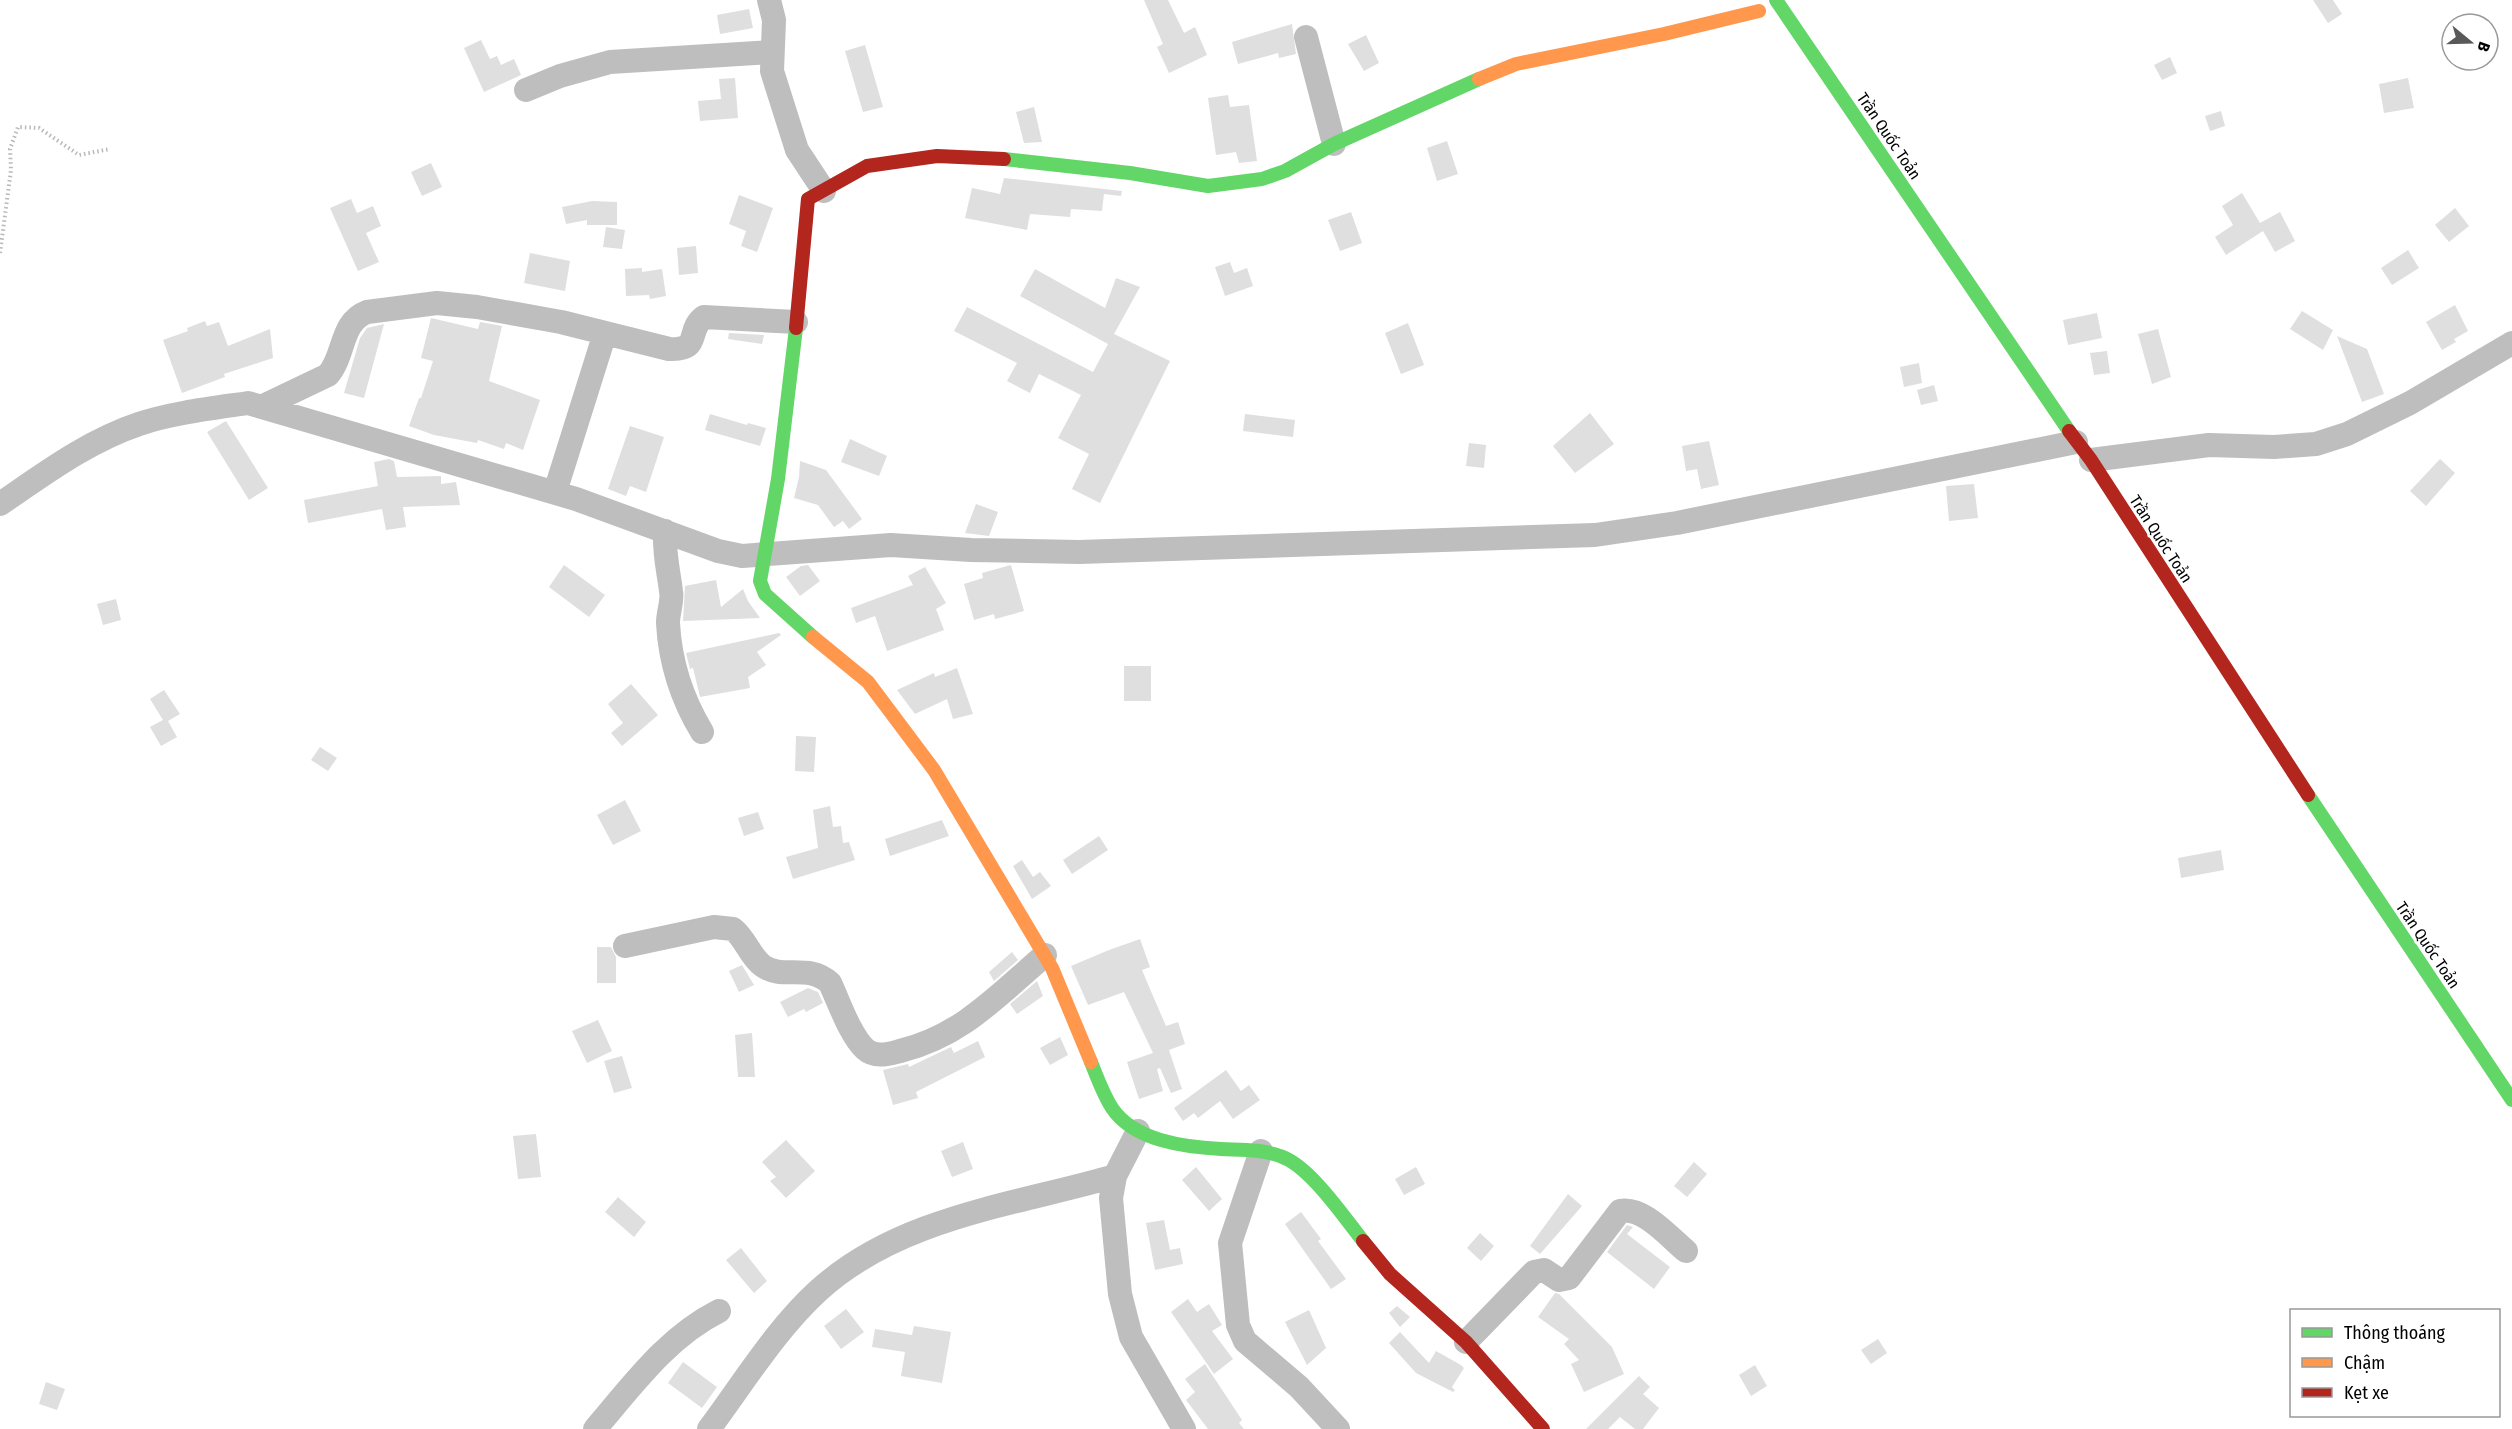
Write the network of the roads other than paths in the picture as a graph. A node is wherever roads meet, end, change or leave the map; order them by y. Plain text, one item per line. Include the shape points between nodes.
1 (769, 0) edge
2 (1776, 0) edge
3 (1759, 11) dead end
4 (1306, 37) dead end
5 (772, 52) junction
6 (526, 90) dead end
7 (1334, 144) junction
8 (824, 191) junction
9 (796, 322) junction
10 (605, 333) junction
11 (2512, 343) edge
12 (261, 408) junction
13 (2083, 451) junction
14 (555, 492) junction
15 (0, 504) edge
16 (665, 531) junction
17 (765, 553) junction
18 (702, 732) dead end
19 (625, 946) dead end
20 (1045, 956) junction
21 (2512, 1100) edge
22 (1138, 1131) junction
23 (1261, 1151) junction
24 (1115, 1176) junction
25 (1686, 1251) dead end
26 (719, 1311) dead end
27 (1466, 1342) junction
28 (595, 1429) edge
29 (709, 1429) edge
30 (1184, 1429) edge
31 (1338, 1429) edge
32 (1544, 1429) edge

1 - 5 street via 774,20
2 - 13 street, Trần Quốc Toản
3 - 7 street via 1516,64
4 - 7 street
5 - 6 street via 610,62
5 - 8 street via 772,71 796,150
7 - 8 street via 1285,171 1221,186 1001,159 937,156 867,166
8 - 9 street via 808,199
9 - 10 street via 704,317 690,344 679,350
9 - 17 street
10 - 12 street via 561,322 437,303 367,312 359,315 346,332 328,375
10 - 14 street
11 - 13 street via 2410,403 2347,434 2316,444
12 - 14 street
12 - 15 street via 248,404 216,408 139,424 69,457
13 - 17 street via 1595,536 1079,552 891,544
13 - 21 street, Trần Quốc Toản
14 - 16 street
16 - 17 street via 718,551 742,556
16 - 18 street via 665,561 672,592 668,619 673,659 682,691
17 - 20 street via 760,580 765,594 868,682 934,770
19 - 20 street via 714,927 733,929 762,966 823,976 858,1040 866,1050 883,1056 922,1046 954,1030
20 - 22 street via 1113,1109
22 - 23 street via 1200,1148
22 - 24 street
23 - 27 street via 1282,1156 1298,1166 1326,1194 1390,1274
23 - 31 street via 1229,1250 1238,1325 1245,1341 1299,1386
24 - 29 street via 986,1209 898,1240 859,1260 818,1291 788,1322
24 - 30 street via 1111,1198 1119,1282 1131,1337
25 - 27 street via 1643,1216 1620,1211 1569,1278 1559,1280 1544,1270 1534,1272
26 - 28 street via 679,1336
27 - 32 street

